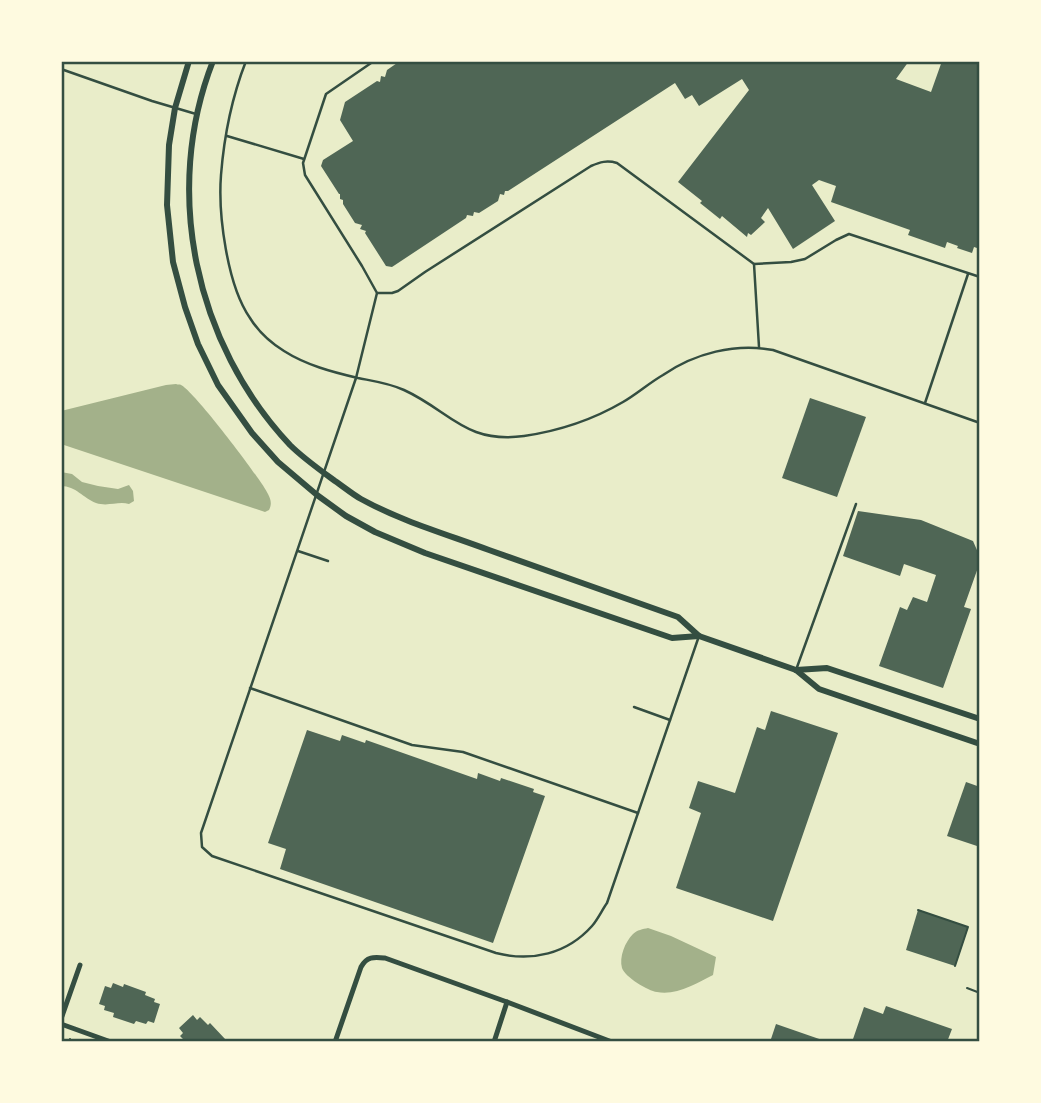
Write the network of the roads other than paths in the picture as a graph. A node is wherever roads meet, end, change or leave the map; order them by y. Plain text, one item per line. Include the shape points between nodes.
1 (190, 61) edge
2 (213, 61) edge
3 (246, 61) edge
4 (374, 61) edge
5 (61, 69) edge
6 (175, 108) junction
7 (196, 114) junction
8 (227, 136) junction
9 (304, 159) junction
10 (754, 264) junction
11 (969, 273) junction
12 (980, 277) edge
13 (377, 293) junction
14 (759, 347) junction
15 (356, 378) junction
16 (925, 403) junction
17 (980, 423) edge
18 (324, 473) junction
19 (317, 495) junction
20 (856, 503) dead end
21 (298, 551) junction
22 (328, 561) dead end
23 (699, 636) junction
24 (796, 670) junction
25 (250, 688) junction
26 (634, 707) dead end
27 (980, 719) edge
28 (670, 720) junction
29 (980, 744) edge
30 (638, 813) junction
31 (80, 965) dead end
32 (507, 1002) junction
33 (61, 1022) edge
34 (111, 1042) edge
35 (335, 1042) edge
36 (494, 1042) edge
37 (612, 1042) edge

1 - 6 street
2 - 7 street
3 - 8 lane
4 - 9 lane via 326,94
5 - 6 lane
6 - 7 lane
6 - 19 street via 167,205 173,262 198,344 218,385 253,433
7 - 18 street via 190,211 199,280 210,315 244,384 269,420
8 - 9 lane
8 - 15 lane via 222,215 226,248 243,306 260,331 282,350 308,364
9 - 13 lane via 305,175
10 - 11 lane via 805,259 849,234
10 - 13 lane via 609,160 588,168 398,291
10 - 14 lane
11 - 12 lane
11 - 16 lane
13 - 15 lane
14 - 15 lane via 691,359 598,414 510,437 479,433 404,389
14 - 16 lane
15 - 18 lane
16 - 17 lane
18 - 19 lane
18 - 23 street via 382,509 678,617
19 - 21 lane
19 - 23 street via 375,532 425,553 672,638
20 - 24 lane
21 - 22 lane
21 - 25 lane
23 - 24 street
23 - 28 lane
24 - 27 street via 827,668
24 - 29 street via 819,689
25 - 30 lane via 412,745 463,751
25 - 30 lane via 201,833 202,847 212,856 496,953 547,955 595,924 607,903
26 - 28 lane
28 - 30 lane
31 - 33 street
32 - 35 street via 373,957 360,967
32 - 36 street
32 - 37 street
33 - 34 street

